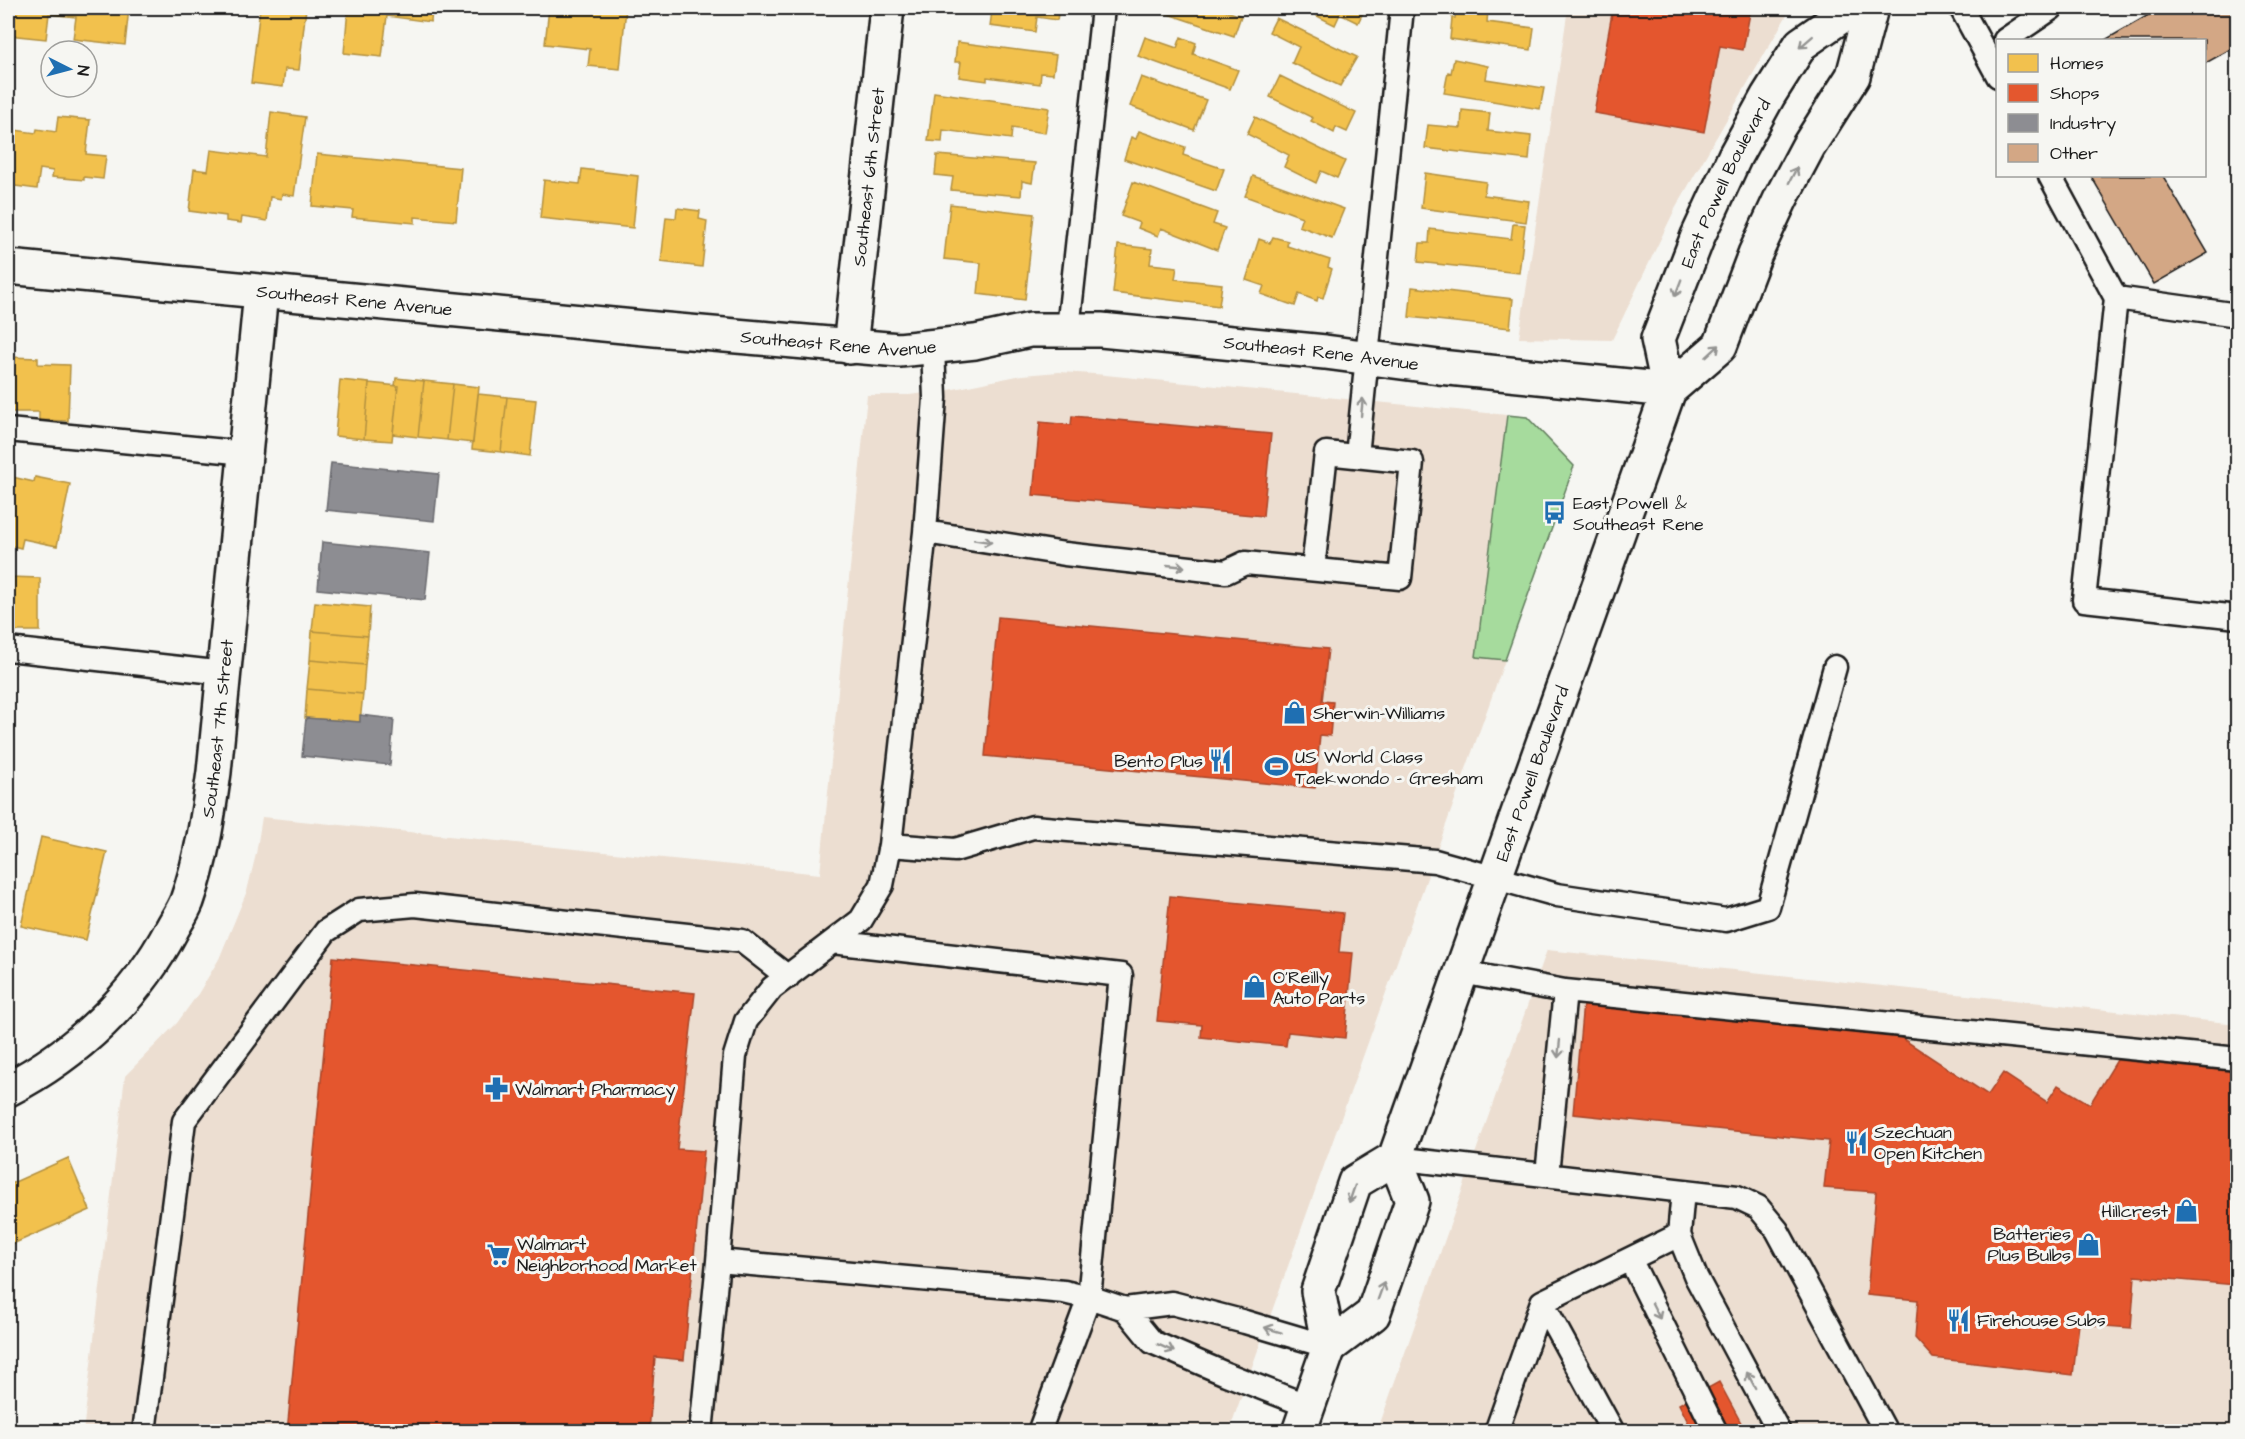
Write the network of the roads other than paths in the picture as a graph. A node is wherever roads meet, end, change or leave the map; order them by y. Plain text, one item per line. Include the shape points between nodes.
1 (887, 8) edge
2 (1103, 8) edge
3 (1402, 8) edge
4 (1853, 8) edge
5 (1871, 8) edge
6 (1961, 8) edge
7 (2052, 8) edge
8 (2006, 39) edge
9 (1992, 50) edge
10 (1996, 67) edge
11 (2051, 177) edge
12 (8, 267) edge
13 (261, 292) junction
14 (2116, 298) junction
15 (2238, 315) edge
16 (1068, 329) junction
17 (850, 347) junction
18 (933, 347) junction
19 (1367, 357) junction
20 (1669, 390) junction
21 (8, 430) edge
22 (246, 453) junction
23 (1357, 456) junction
24 (925, 532) junction
25 (1313, 569) junction
26 (2238, 617) edge
27 (8, 650) edge
28 (1835, 667) dead end
29 (224, 673) junction
30 (890, 845) junction
31 (1495, 879) junction
32 (832, 942) junction
33 (1461, 972) junction
34 (788, 977) junction
35 (1565, 991) junction
36 (2238, 1059) edge
37 (8, 1089) edge
38 (1395, 1158) junction
39 (1547, 1175) junction
40 (1683, 1191) junction
41 (1679, 1235) junction
42 (1630, 1259) junction
43 (718, 1261) junction
44 (1089, 1298) junction
45 (1542, 1302) junction
46 (1125, 1309) junction
47 (1329, 1347) junction
48 (1303, 1419) edge
49 (144, 1431) edge
50 (701, 1431) edge
51 (1039, 1431) edge
52 (1496, 1431) edge
53 (1613, 1431) edge
54 (1716, 1431) edge
55 (1779, 1431) edge
56 (1886, 1431) edge

1 - 17 street, Southeast 6th Street
2 - 16 lane
3 - 19 lane
4 -> 20 street, East Powell Boulevard via 1801,44 1735,156 1698,236 1658,339
20 -> 5 street, East Powell Boulevard via 1720,346 1781,198 1853,76
6 - 9 lane
7 - 8 lane
9 - 10 lane
11 - 14 lane
12 - 13 street, Southeast Rene Avenue
13 - 17 street, Southeast Rene Avenue
13 - 22 street, Southeast 7th Street
14 - 15 lane
14 - 26 lane via 2084,600
16 - 18 street, Southeast Rene Avenue via 1030,330
16 - 19 street, Southeast Rene Avenue
17 - 18 street, Southeast Rene Avenue
18 - 24 lane via 935,398
19 - 20 street, Southeast Rene Avenue
23 -> 19 lane
20 - 31 street, East Powell Boulevard
21 - 22 lane
22 - 29 street, Southeast 7th Street
23 - 25 lane via 1326,453
23 - 25 lane via 1412,462 1400,578
24 -> 25 lane via 1065,554 1226,572 1245,563
24 - 30 lane
27 - 29 lane
28 - 31 lane via 1768,907 1726,920 1557,895
29 - 37 street, Southeast 7th Street via 205,842 186,903 164,945 104,1021 67,1053
30 - 31 lane via 955,850 1033,827 1435,861
30 - 32 lane via 882,885 861,920
31 - 33 street, East Powell Boulevard
32 - 34 lane
32 - 44 lane via 1122,975
33 - 35 lane
33 - 38 street, East Powell Boulevard
34 - 43 lane via 772,988 746,1022 735,1056
34 - 49 lane via 742,941 415,905 359,910 326,931 184,1121
35 - 36 lane
35 -> 39 lane
38 - 39 lane
38 -> 47 street via 1355,1182 1318,1291
47 -> 38 street via 1373,1314 1379,1298 1412,1201
39 - 40 lane
40 - 41 lane
40 - 56 lane via 1737,1197 1758,1207 1777,1230
41 - 42 lane
55 -> 41 lane via 1696,1277
42 - 45 lane
42 -> 54 lane
43 - 44 lane via 1064,1292
43 - 50 lane
44 - 46 lane
44 - 51 lane
45 - 52 lane
45 - 53 lane
47 -> 46 lane via 1172,1303
46 -> 48 lane via 1152,1342 1226,1374
47 - 48 street

